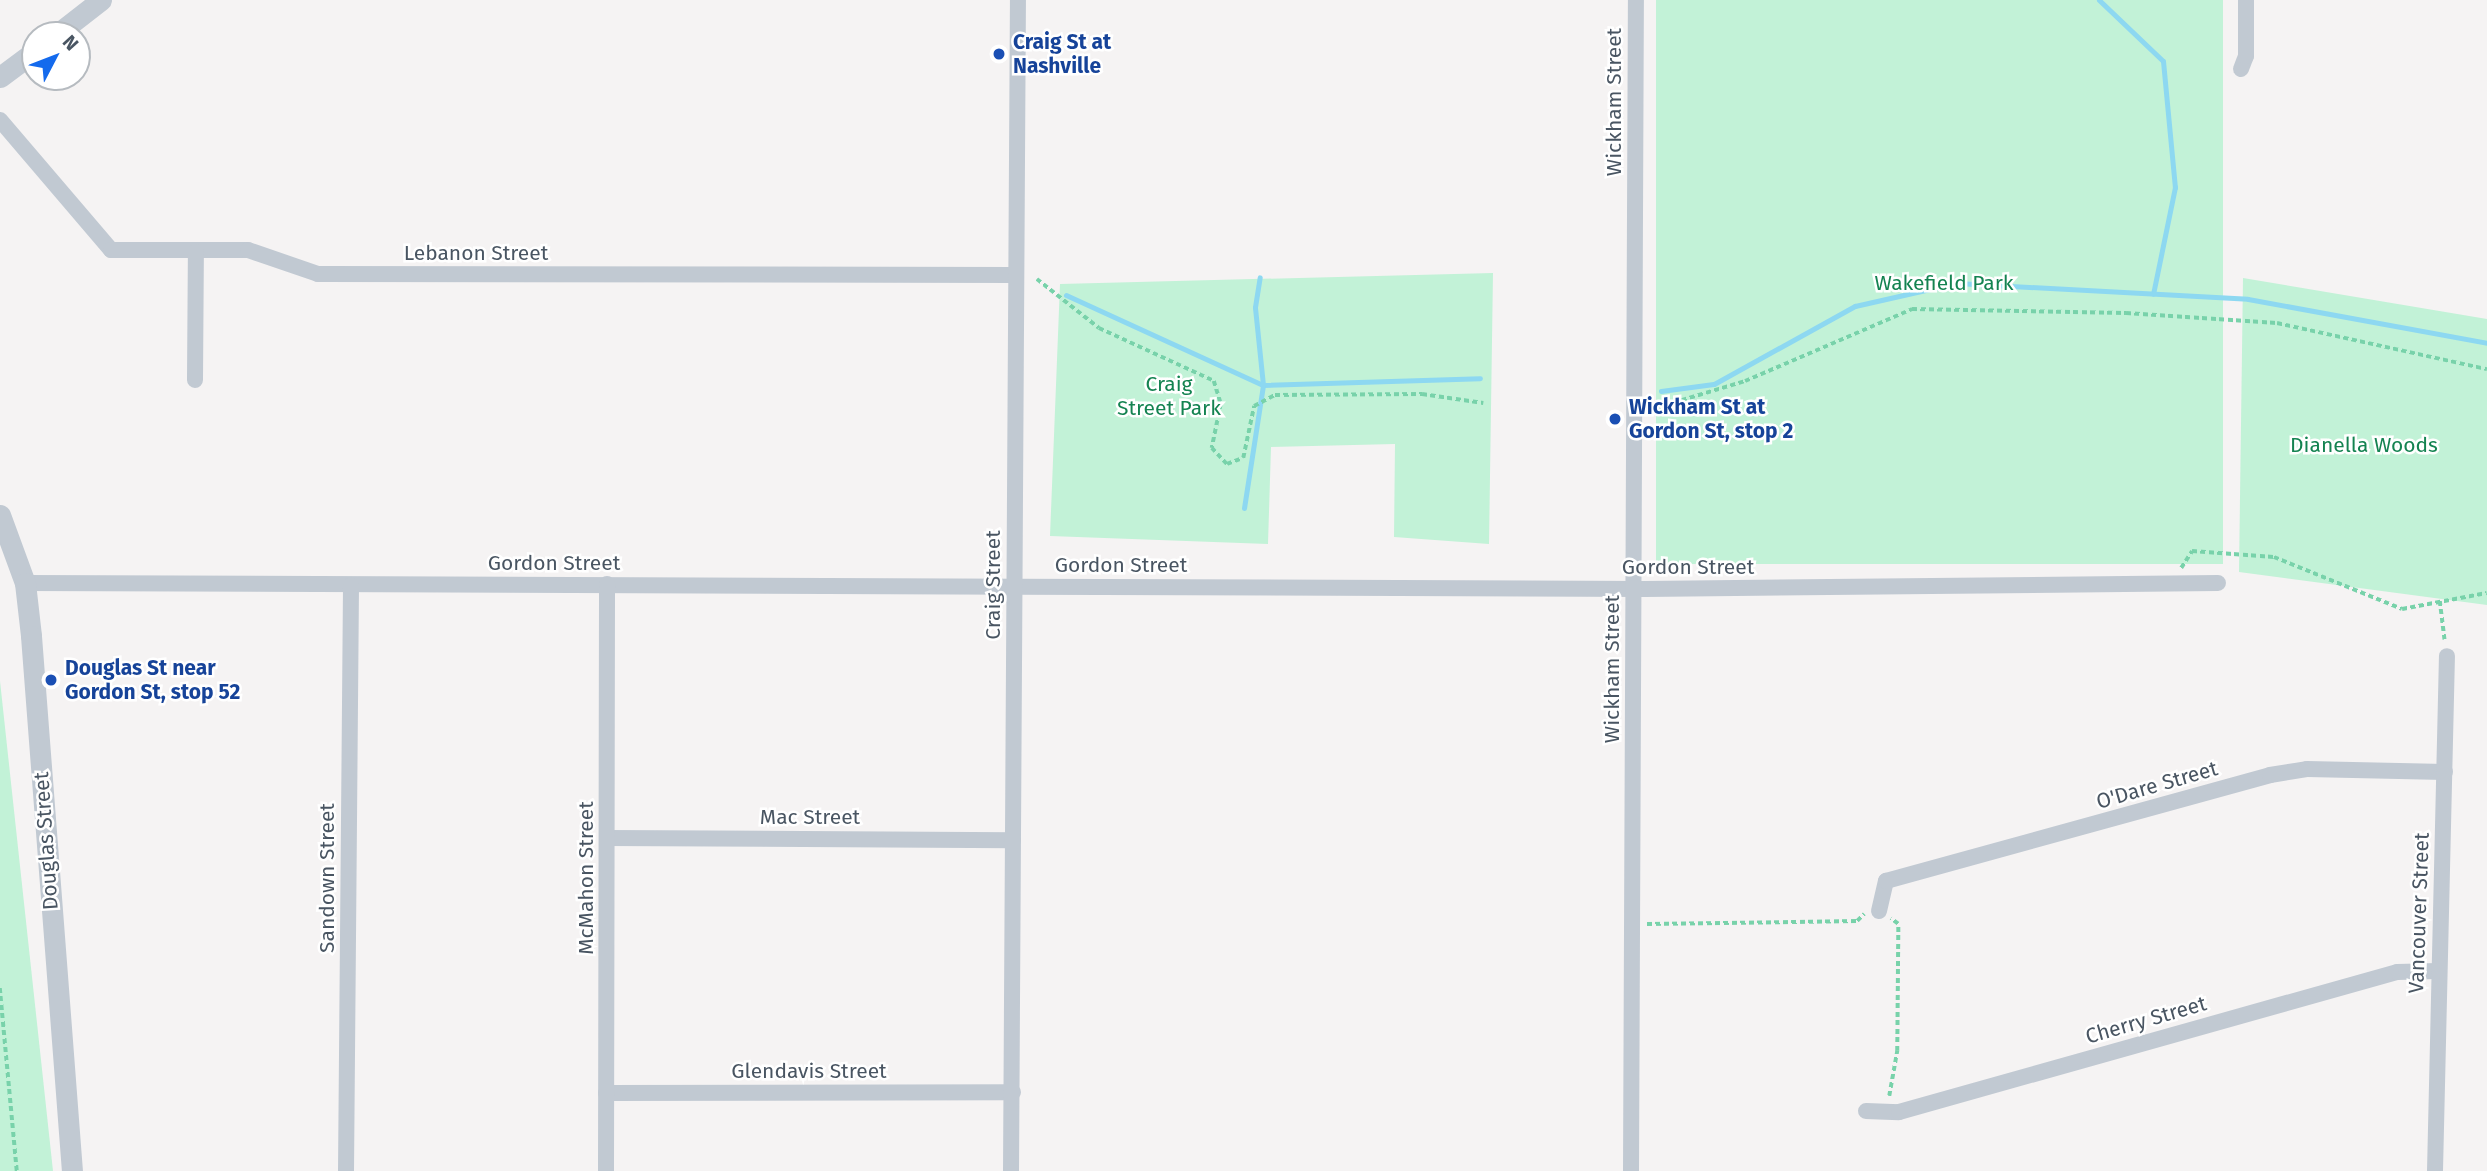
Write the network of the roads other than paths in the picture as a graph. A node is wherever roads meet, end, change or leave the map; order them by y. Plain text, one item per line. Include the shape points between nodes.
1 (1018, 0) edge
2 (1636, 0) edge
3 (2246, 0) edge
4 (89, 4) edge
5 (70, 21) edge
6 (21, 61) edge
7 (2241, 69) dead end
8 (0, 77) edge
9 (0, 120) edge
10 (196, 252) junction
11 (1016, 275) junction
12 (195, 380) dead end
13 (0, 515) edge
14 (25, 583) junction
15 (2218, 583) dead end
16 (607, 584) junction
17 (351, 585) junction
18 (1014, 586) junction
19 (1633, 588) junction
20 (2447, 656) road end
21 (2445, 772) junction
22 (607, 838) junction
23 (1013, 840) junction
24 (1879, 911) road end
25 (2438, 971) junction
26 (1013, 1092) junction
27 (606, 1093) junction
28 (1867, 1111) dead end
29 (72, 1171) edge
30 (346, 1171) edge
31 (606, 1171) edge
32 (1011, 1171) edge
33 (1631, 1171) edge
34 (2435, 1171) edge

1 - 11 street, Craig Street
2 - 19 street, Wickham Street
3 - 7 street via 2246,56
4 - 5 street
6 - 8 street
9 - 10 street, Lebanon Street via 111,250
10 - 11 street, Lebanon Street via 264,253 318,274
10 - 12 street
11 - 18 street, Craig Street
13 - 14 street, Douglas Street
14 - 17 street, Gordon Street
14 - 29 street, Douglas Street
15 - 19 street, Gordon Street
16 - 17 street, Gordon Street
16 - 18 street, Gordon Street
16 - 22 street, McMahon Street
17 - 30 street, Sandown Street
18 - 19 street, Gordon Street
18 - 23 street, Craig Street
19 - 33 street, Wickham Street
20 - 21 street, Vancouver Street
21 - 24 street, O'Dare Street via 2307,769 2270,775 1886,881
21 - 25 street, Vancouver Street
22 - 23 street, Mac Street
22 - 27 street, McMahon Street
23 - 26 street, Craig Street
25 - 28 street, Cherry Street via 2397,972 1886,1112
25 - 34 street, Vancouver Street
26 - 27 street, Glendavis Street
26 - 32 street, Craig Street
27 - 31 street, McMahon Street

